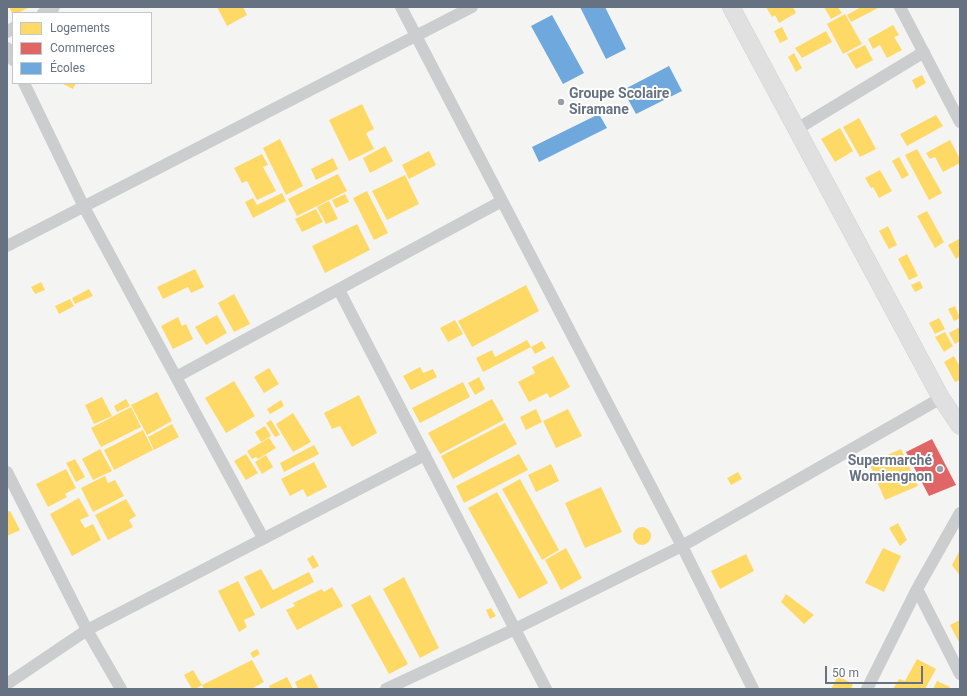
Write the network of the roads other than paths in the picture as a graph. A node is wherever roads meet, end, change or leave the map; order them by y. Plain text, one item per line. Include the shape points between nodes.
1 (54, 7) edge
2 (401, 7) edge
3 (472, 7) edge
4 (731, 7) edge
5 (900, 7) edge
6 (45, 12) edge
7 (416, 36) junction
8 (7, 48) edge
9 (924, 52) junction
10 (12, 58) edge
11 (24, 84) edge
12 (960, 122) edge
13 (797, 129) junction
14 (502, 201) junction
15 (84, 207) junction
16 (7, 246) edge
17 (339, 290) junction
18 (176, 377) junction
19 (941, 398) junction
20 (960, 426) edge
21 (425, 455) junction
22 (7, 472) edge
23 (960, 513) edge
24 (263, 538) junction
25 (682, 546) junction
26 (917, 589) junction
27 (515, 629) junction
28 (87, 630) junction
29 (960, 674) edge
30 (7, 684) edge
31 (121, 689) edge
32 (386, 689) edge
33 (546, 689) edge
34 (754, 689) edge
35 (867, 689) edge

1 - 6 street
2 - 7 street
3 - 7 street
4 - 13 main road
5 - 9 street
7 - 14 street
7 - 15 street
8 - 10 street
9 - 12 street
9 - 13 street
11 - 15 street
13 - 19 main road
14 - 17 street
14 - 25 street
15 - 16 street
15 - 18 street
17 - 18 street
17 - 21 street
18 - 24 street
19 - 20 main road
19 - 25 street
21 - 24 street
21 - 27 street
22 - 28 street
23 - 26 street
24 - 28 street
25 - 27 street
25 - 34 street
26 - 29 street
26 - 35 street
27 - 32 street
27 - 33 street
28 - 30 street
28 - 31 street

